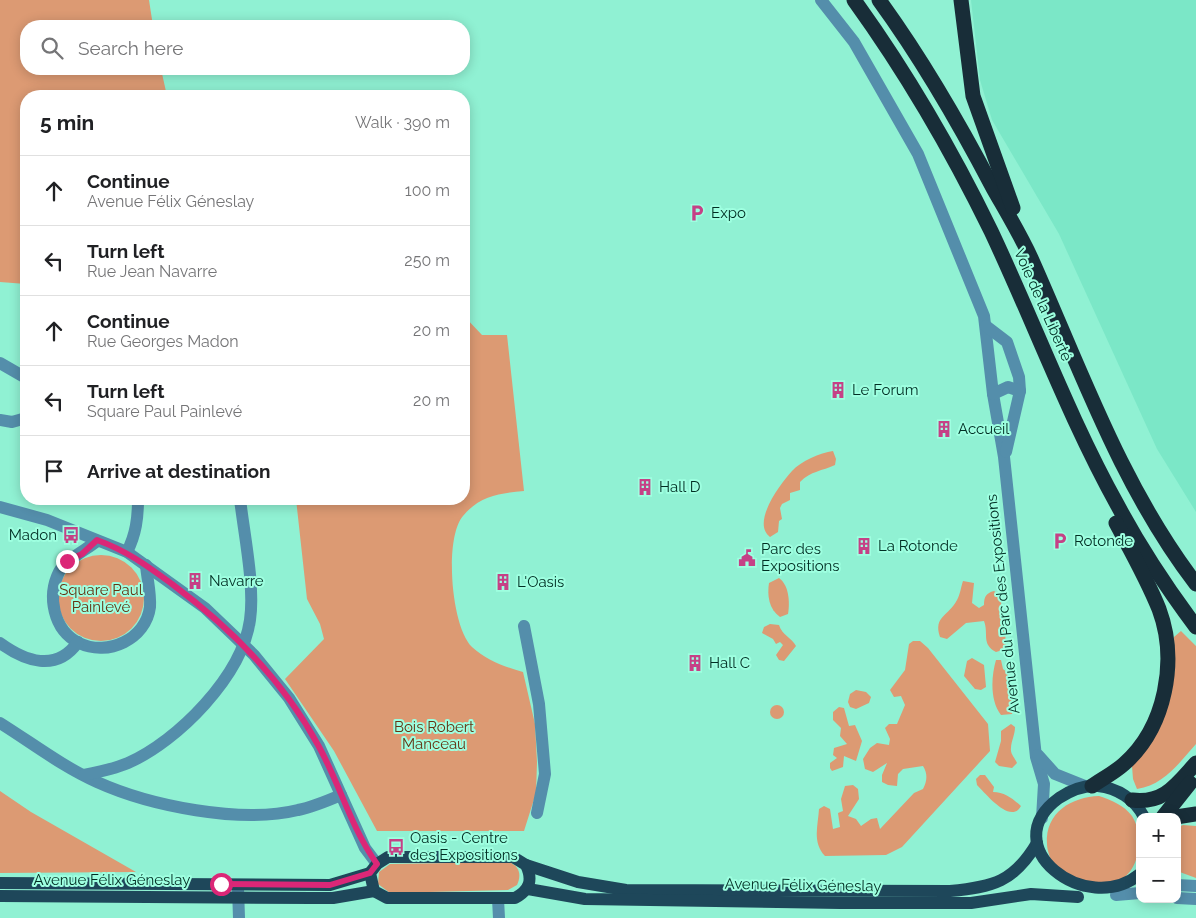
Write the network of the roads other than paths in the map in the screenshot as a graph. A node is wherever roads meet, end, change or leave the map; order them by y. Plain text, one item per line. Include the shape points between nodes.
1 (821, 0) edge
2 (854, 0) edge
3 (880, 0) edge
4 (961, 0) edge
5 (1030, 256) junction
6 (986, 326) junction
7 (0, 363) edge
8 (20, 375) edge
9 (1020, 392) junction
10 (993, 394) junction
11 (1066, 398) junction
12 (0, 420) edge
13 (20, 420) edge
14 (1004, 457) junction
15 (138, 505) edge
16 (241, 505) edge
17 (0, 507) edge
18 (97, 540) junction
19 (127, 552) junction
20 (146, 565) junction
21 (1196, 584) edge
22 (524, 626) dead end
23 (1196, 627) edge
24 (78, 642) junction
25 (0, 643) edge
26 (244, 646) junction
27 (0, 723) edge
28 (1035, 748) junction
29 (1196, 763) edge
30 (84, 775) junction
31 (1196, 776) edge
32 (1088, 786) junction
33 (341, 795) junction
34 (1132, 800) junction
35 (537, 813) dead end
36 (1141, 813) edge
37 (1166, 813) edge
38 (1196, 814) edge
39 (1181, 816) edge
40 (1042, 818) junction
41 (1037, 843) junction
42 (526, 865) junction
43 (373, 868) junction
44 (1136, 879) edge
45 (0, 882) edge
46 (238, 884) junction
47 (1181, 885) edge
48 (1196, 886) edge
49 (528, 889) junction
50 (374, 891) junction
51 (1136, 894) edge
52 (1116, 895) junction
53 (0, 896) edge
54 (1078, 897) junction
55 (238, 898) junction
56 (1181, 898) edge
57 (498, 899) junction
58 (1196, 899) edge
59 (239, 918) edge
60 (499, 918) edge

1 - 6 street, Avenue du Parc des Expositions via 854,42 918,154 982,305
2 - 11 highway, Voie de la Liberté via 912,88 991,230
3 - 5 highway, Voie de la Liberté via 952,114
4 - 5 highway via 973,96
5 - 21 highway, Voie de la Liberté via 1114,450 1158,530
6 - 9 street, Avenue du Parc des Expositions via 1007,342 1019,376
6 - 10 street, Avenue du Parc des Expositions
7 - 8 street
9 - 10 street via 1008,387
9 - 14 street, Avenue du Parc des Expositions
10 - 14 street, Avenue du Parc des Expositions
11 - 23 highway, Voie de la Liberté via 1117,506
11 - 32 highway via 1087,462 1159,609 1167,642 1165,688 1154,722 1124,764
12 - 13 street
14 - 28 street, Avenue du Parc des Expositions
15 - 19 street via 135,535
16 - 26 street via 250,591 250,620
17 - 18 street via 47,520
18 - 19 street
18 - 24 street via 82,554 67,561 54,587 57,618 64,630
19 - 20 street
20 - 24 street via 150,608 142,628 131,640 118,645
20 - 26 street via 205,608
22 - 35 street via 539,704 545,774
24 - 25 street via 64,656 41,662 26,660
26 - 30 street via 213,694 172,736 130,762
26 - 33 street via 289,698 319,746
27 - 30 street
28 - 32 street, Avenue du Parc des Expositions via 1041,760 1055,774
28 - 40 street, Avenue du Parc des Expositions via 1044,784
29 - 34 highway via 1159,798
30 - 33 street via 108,787 151,801 227,814 296,811
31 - 37 highway
32 - 34 main road via 1106,787
32 - 40 main road via 1068,792 1053,802
33 - 43 street
34 - 36 main road
38 - 39 highway
40 - 41 main road
41 - 42 main road, Avenue Félix Géneslay via 1025,862 1008,877 988,886 950,891 626,890 578,882
41 - 54 main road via 1040,861 1048,877 1061,889
42 - 43 main road, Avenue Félix Géneslay via 513,857 388,857
42 - 49 main road via 530,882
43 - 46 main road, Avenue Félix Géneslay via 330,885
43 - 50 main road
44 - 52 main road
45 - 46 main road, Avenue Félix Géneslay
46 - 55 street
47 - 48 street
49 - 54 main road, Avenue Félix Géneslay via 585,899 840,903 971,902 1031,894
49 - 57 main road via 515,898
50 - 55 main road, Avenue Félix Géneslay via 333,898
50 - 57 main road via 388,898
51 - 52 street
52 - 54 main road, Avenue Félix Géneslay via 1097,899
53 - 55 main road, Avenue Félix Géneslay
55 - 59 street
56 - 58 street
57 - 60 street

